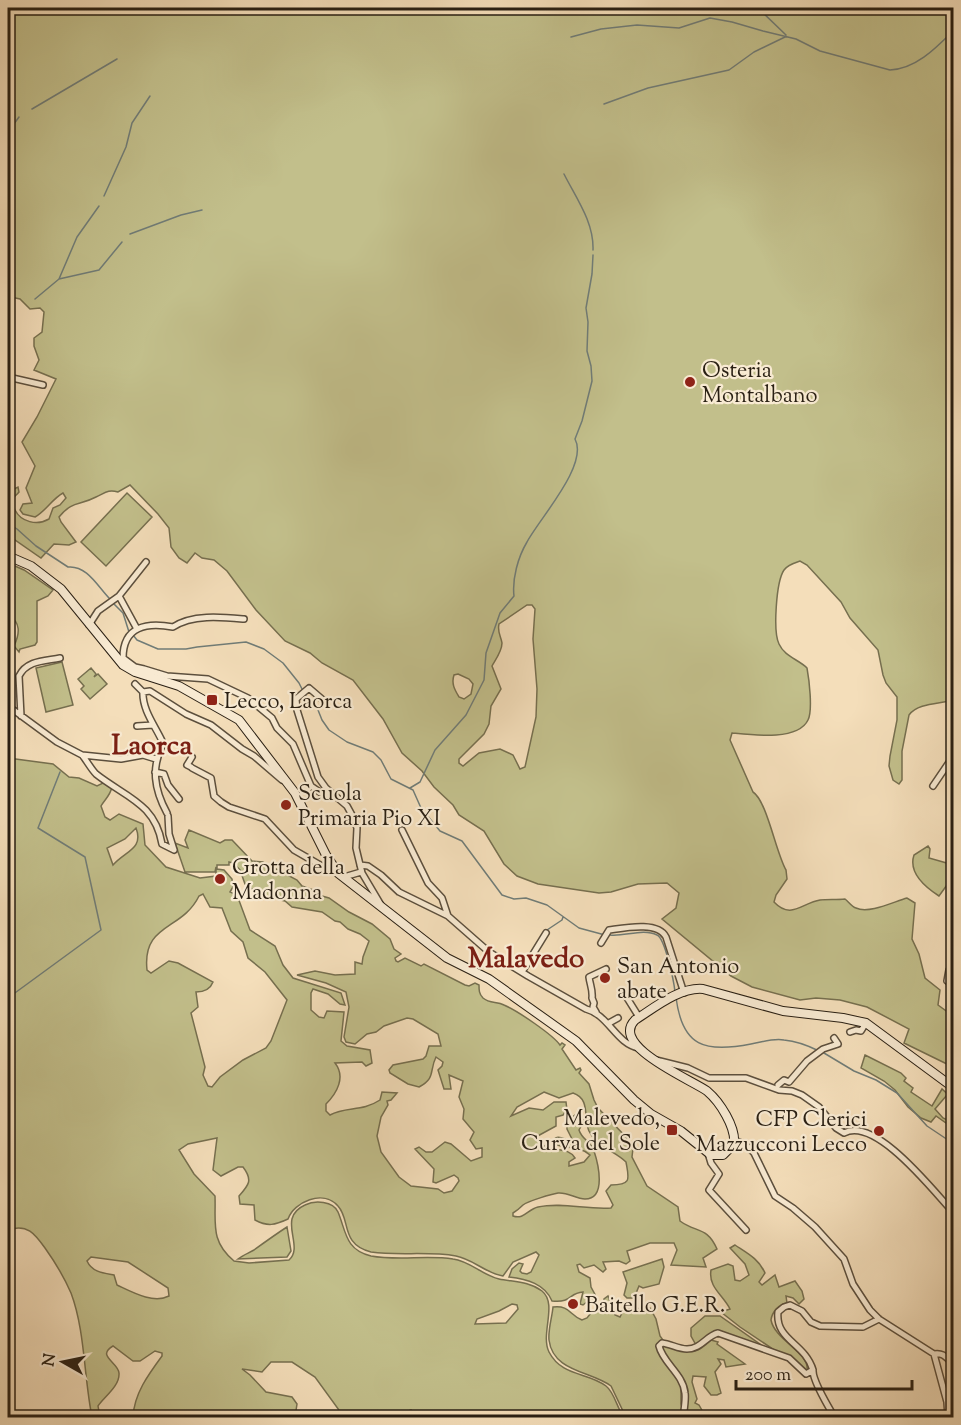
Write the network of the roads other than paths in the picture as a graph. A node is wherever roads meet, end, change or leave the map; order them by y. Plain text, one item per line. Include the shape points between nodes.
1 (8, 377) edge
2 (43, 385) dead end
3 (8, 556) edge
4 (146, 562) dead end
5 (116, 598) junction
6 (244, 619) dead end
7 (89, 625) junction
8 (136, 629) junction
9 (60, 658) dead end
10 (143, 672) junction
11 (135, 684) dead end
12 (143, 692) junction
13 (298, 697) junction
14 (322, 700) dead end
15 (8, 705) edge
16 (294, 713) dead end
17 (21, 716) junction
18 (153, 725) junction
19 (137, 726) dead end
20 (82, 755) junction
21 (954, 755) edge
22 (192, 757) dead end
23 (156, 759) junction
24 (155, 772) junction
25 (290, 786) junction
26 (933, 786) dead end
27 (332, 794) junction
28 (179, 799) dead end
29 (402, 830) dead end
30 (333, 867) junction
31 (361, 868) junction
32 (344, 877) junction
33 (384, 909) junction
34 (448, 916) junction
35 (546, 933) dead end
36 (602, 941) dead end
37 (954, 964) edge
38 (606, 969) dead end
39 (522, 972) junction
40 (954, 984) edge
41 (624, 993) dead end
42 (684, 993) junction
43 (596, 1012) junction
44 (639, 1017) junction
45 (618, 1018) dead end
46 (609, 1023) junction
47 (866, 1023) junction
48 (850, 1032) dead end
49 (834, 1038) dead end
50 (639, 1048) junction
51 (654, 1060) junction
52 (778, 1085) dead end
53 (954, 1088) edge
54 (734, 1140) junction
55 (708, 1153) junction
56 (954, 1213) edge
57 (746, 1230) dead end
58 (879, 1319) junction
59 (934, 1354) junction
60 (954, 1365) edge
61 (813, 1370) junction
62 (683, 1418) edge
63 (835, 1418) edge
64 (948, 1418) edge

1 - 2 street
3 - 7 main road via 32,566 58,586
4 - 5 street
5 - 7 street via 98,611
5 - 8 street
6 - 8 street via 216,617 181,622 174,627 155,624
7 - 10 main road via 123,664
8 - 10 street via 125,639 123,658
9 - 17 street via 29,664 22,670
10 - 25 main road via 179,686 237,718
10 - 27 street via 208,679 248,698 272,718 293,744 311,786 324,795
11 - 12 street
12 - 18 street
12 - 25 street via 150,691 186,714 211,724
13 - 14 street via 309,688
13 - 16 street
13 - 27 street via 297,710 314,766
15 - 17 street
17 - 20 street
18 - 19 street
18 - 23 street via 163,743
20 - 23 street via 121,759 143,755
20 - 24 street via 95,773 140,803 155,820 162,844 174,850 167,815 154,783
21 - 26 street
22 - 30 street via 190,767 211,778 214,796 221,802 265,819 294,850 327,869
23 - 24 street
24 - 28 street via 164,774
25 - 30 main road
27 - 31 street via 347,806 357,828
29 - 34 street via 428,883 442,898
30 - 32 main road
31 - 32 street
31 - 33 street
31 - 34 street via 368,866 399,892
32 - 33 main road
33 - 55 main road via 447,958 496,984 576,1041 642,1107
34 - 39 street via 489,952
35 - 39 street
36 - 42 street via 609,930 631,927 655,928 664,933
37 - 40 street via 947,981
38 - 43 street via 589,977
39 - 43 street
41 - 44 street
42 - 44 main road
42 - 47 main road via 703,989 783,1011
43 - 46 street
44 - 50 main road via 630,1030
45 - 46 street
46 - 50 street via 631,1047
47 - 48 street via 861,1031
47 - 53 main road
49 - 52 street via 838,1044 821,1051 801,1066 789,1082 784,1080
50 - 51 main road
51 - 54 main road via 713,1097
51 - 56 street via 710,1078 746,1078 802,1095 843,1133 855,1130 878,1138 912,1167
54 - 55 main road via 723,1155
54 - 58 street via 754,1152 775,1196 833,1245 844,1259 858,1293
55 - 57 street via 719,1173 709,1190
58 - 59 street
58 - 61 street via 863,1327 820,1326 802,1311 790,1305 784,1307 778,1312 781,1332 802,1350
59 - 60 street via 940,1353
59 - 64 street
61 - 62 street via 806,1374 789,1358 718,1333 689,1350 662,1343 662,1354 686,1394
61 - 63 street

